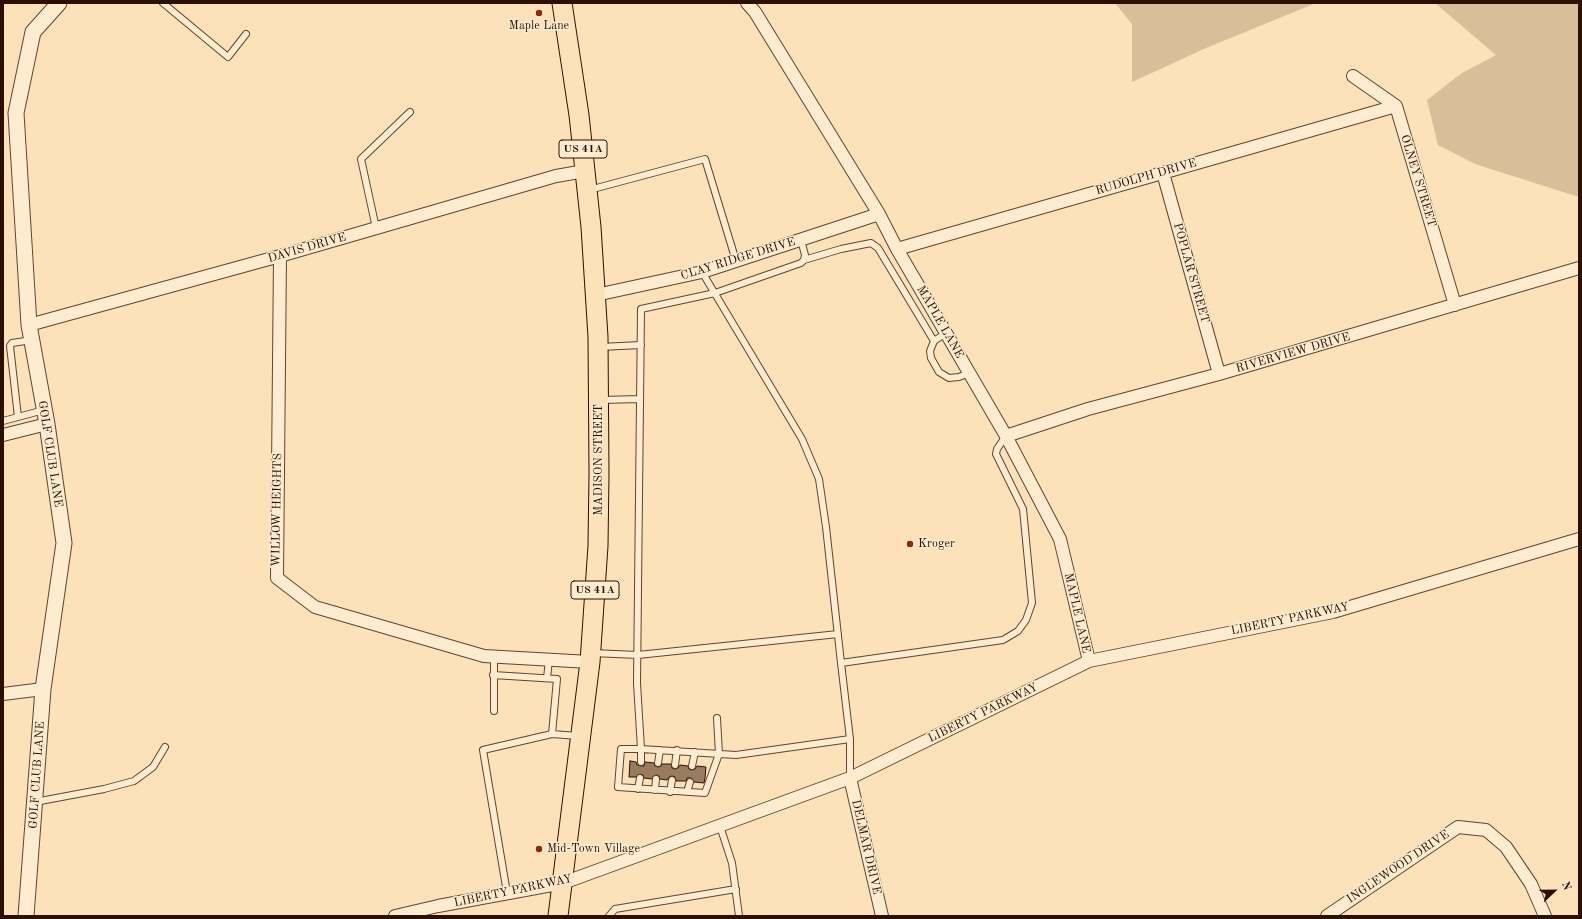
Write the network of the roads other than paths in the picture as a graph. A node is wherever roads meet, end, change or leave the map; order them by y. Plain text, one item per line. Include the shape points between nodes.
1 (59, 3) edge
2 (162, 3) edge
3 (562, 3) edge
4 (747, 3) edge
5 (246, 34) dead end
6 (1353, 76) dead end
7 (1396, 106) junction
8 (410, 112) dead end
9 (585, 171) junction
10 (1163, 173) junction
11 (587, 191) junction
12 (879, 214) junction
13 (376, 228) junction
14 (801, 240) junction
15 (897, 250) junction
16 (280, 256) junction
17 (804, 260) junction
18 (736, 261) junction
19 (1579, 268) edge
20 (702, 272) junction
21 (715, 293) junction
22 (596, 295) junction
23 (1455, 305) junction
24 (29, 325) junction
25 (946, 333) junction
26 (32, 340) junction
27 (934, 341) junction
28 (641, 345) junction
29 (598, 347) junction
30 (969, 373) junction
31 (1219, 374) junction
32 (640, 399) junction
33 (599, 400) junction
34 (18, 417) junction
35 (45, 417) junction
36 (3, 421) edge
37 (3, 435) edge
38 (1006, 436) junction
39 (1579, 539) edge
40 (838, 634) junction
41 (638, 655) junction
42 (494, 657) junction
43 (590, 657) junction
44 (549, 660) junction
45 (1089, 661) junction
46 (840, 663) junction
47 (494, 675) junction
48 (547, 678) junction
49 (43, 689) junction
50 (3, 694) edge
51 (494, 711) dead end
52 (717, 718) dead end
53 (552, 734) junction
54 (582, 736) junction
55 (850, 739) junction
56 (165, 747) dead end
57 (641, 749) junction
58 (660, 750) junction
59 (677, 750) junction
60 (695, 752) junction
61 (720, 754) junction
62 (641, 762) dead end
63 (658, 763) dead end
64 (675, 764) dead end
65 (692, 766) dead end
66 (640, 778) dead end
67 (850, 778) junction
68 (656, 779) dead end
69 (672, 780) dead end
70 (690, 782) dead end
71 (638, 789) junction
72 (655, 790) junction
73 (670, 792) junction
74 (687, 792) junction
75 (35, 802) junction
76 (720, 826) junction
77 (563, 883) junction
78 (736, 889) junction
79 (507, 893) junction
80 (26, 916) edge
81 (396, 916) edge
82 (558, 916) edge
83 (609, 916) edge
84 (739, 916) edge
85 (882, 916) edge
86 (1327, 916) edge
87 (1545, 916) edge

1 - 24 street, GOLF CLUB LANE via 33,32 16,113
2 - 5 lane via 228,57
3 - 9 main road, MADISON STREET / US 41A
4 - 12 street, MAPLE LANE via 755,12
6 - 7 street
7 - 10 street, RUDOLPH DRIVE
7 - 23 street, OLNEY STREET
8 - 13 lane via 361,160
9 - 11 main road, MADISON STREET / US 41A
9 - 13 street, DAVIS DRIVE via 556,176
10 - 15 street, RUDOLPH DRIVE
10 - 31 street, POPLAR STREET
11 - 18 lane via 705,159
11 - 22 main road, MADISON STREET / US 41A
12 - 14 street, CLAY RIDGE DRIVE
12 - 15 street, MAPLE LANE
13 - 16 street, DAVIS DRIVE
14 - 17 lane
14 - 18 street, CLAY RIDGE DRIVE
15 - 25 street, MAPLE LANE
16 - 24 street, DAVIS DRIVE
16 - 42 street, WILLOW HEIGHTS via 277,578 315,608
17 - 21 lane
17 - 27 lane via 871,243 878,248
18 - 20 street, CLAY RIDGE DRIVE
19 - 23 street, RIVERVIEW DRIVE
20 - 21 lane
20 - 22 street, CLAY RIDGE DRIVE
21 - 28 lane via 641,309
21 - 40 lane via 802,439 819,479
22 - 29 main road, MADISON STREET / US 41A
23 - 31 street, RIVERVIEW DRIVE
24 - 26 street, GOLF CLUB LANE
25 - 27 lane
25 - 30 street, MAPLE LANE
26 - 34 lane via 12,343 10,346
26 - 35 street, GOLF CLUB LANE
27 - 30 lane via 930,351 931,358 939,372 949,378 959,378
28 - 29 lane
28 - 32 lane
29 - 33 main road, MADISON STREET / US 41A
30 - 38 street, MAPLE LANE
31 - 38 street, RIVERVIEW DRIVE via 1088,409
32 - 33 lane
32 - 41 lane
33 - 43 main road, MADISON STREET / US 41A via 598,546
34 - 35 lane
34 - 36 lane
35 - 37 street
35 - 49 street, GOLF CLUB LANE via 64,543
38 - 45 street, MAPLE LANE via 1060,539
38 - 46 lane via 996,449 996,454 1023,509 1032,603 1026,620 1018,631 1003,640
39 - 45 street, LIBERTY PARKWAY via 1333,612
40 - 41 lane
40 - 46 lane
41 - 43 lane
41 - 57 lane
42 - 44 street, WILLOW HEIGHTS
42 - 47 lane
43 - 44 street, WILLOW HEIGHTS
43 - 54 main road, MADISON STREET / US 41A
44 - 48 lane
45 - 67 street, LIBERTY PARKWAY
46 - 55 lane
47 - 48 lane
47 - 51 lane
48 - 53 lane via 557,679
49 - 50 street
49 - 75 street, GOLF CLUB LANE
52 - 61 lane
53 - 54 lane
53 - 79 lane via 483,750
54 - 77 main road, MADISON STREET / US 41A
55 - 61 lane via 736,755
55 - 67 lane
56 - 75 lane via 153,767 134,781
57 - 58 lane
57 - 62 lane
57 - 71 lane via 621,749 618,788
58 - 59 lane
58 - 63 lane
59 - 60 lane
59 - 64 lane
60 - 61 lane
60 - 65 lane
61 - 74 lane via 705,793
66 - 71 lane
67 - 76 street, LIBERTY PARKWAY
67 - 85 street, DELMAR DRIVE
68 - 72 lane
69 - 73 lane
70 - 74 lane
71 - 72 lane
72 - 73 lane
73 - 74 lane
75 - 80 street, GOLF CLUB LANE
76 - 77 street, LIBERTY PARKWAY
76 - 78 lane via 732,863
77 - 79 street, LIBERTY PARKWAY
77 - 82 main road, MADISON STREET / US 41A
78 - 83 lane via 615,909
78 - 84 lane
79 - 81 street, LIBERTY PARKWAY
86 - 87 street, INGLEWOOD DRIVE via 1458,827 1486,830 1506,847 1531,884

